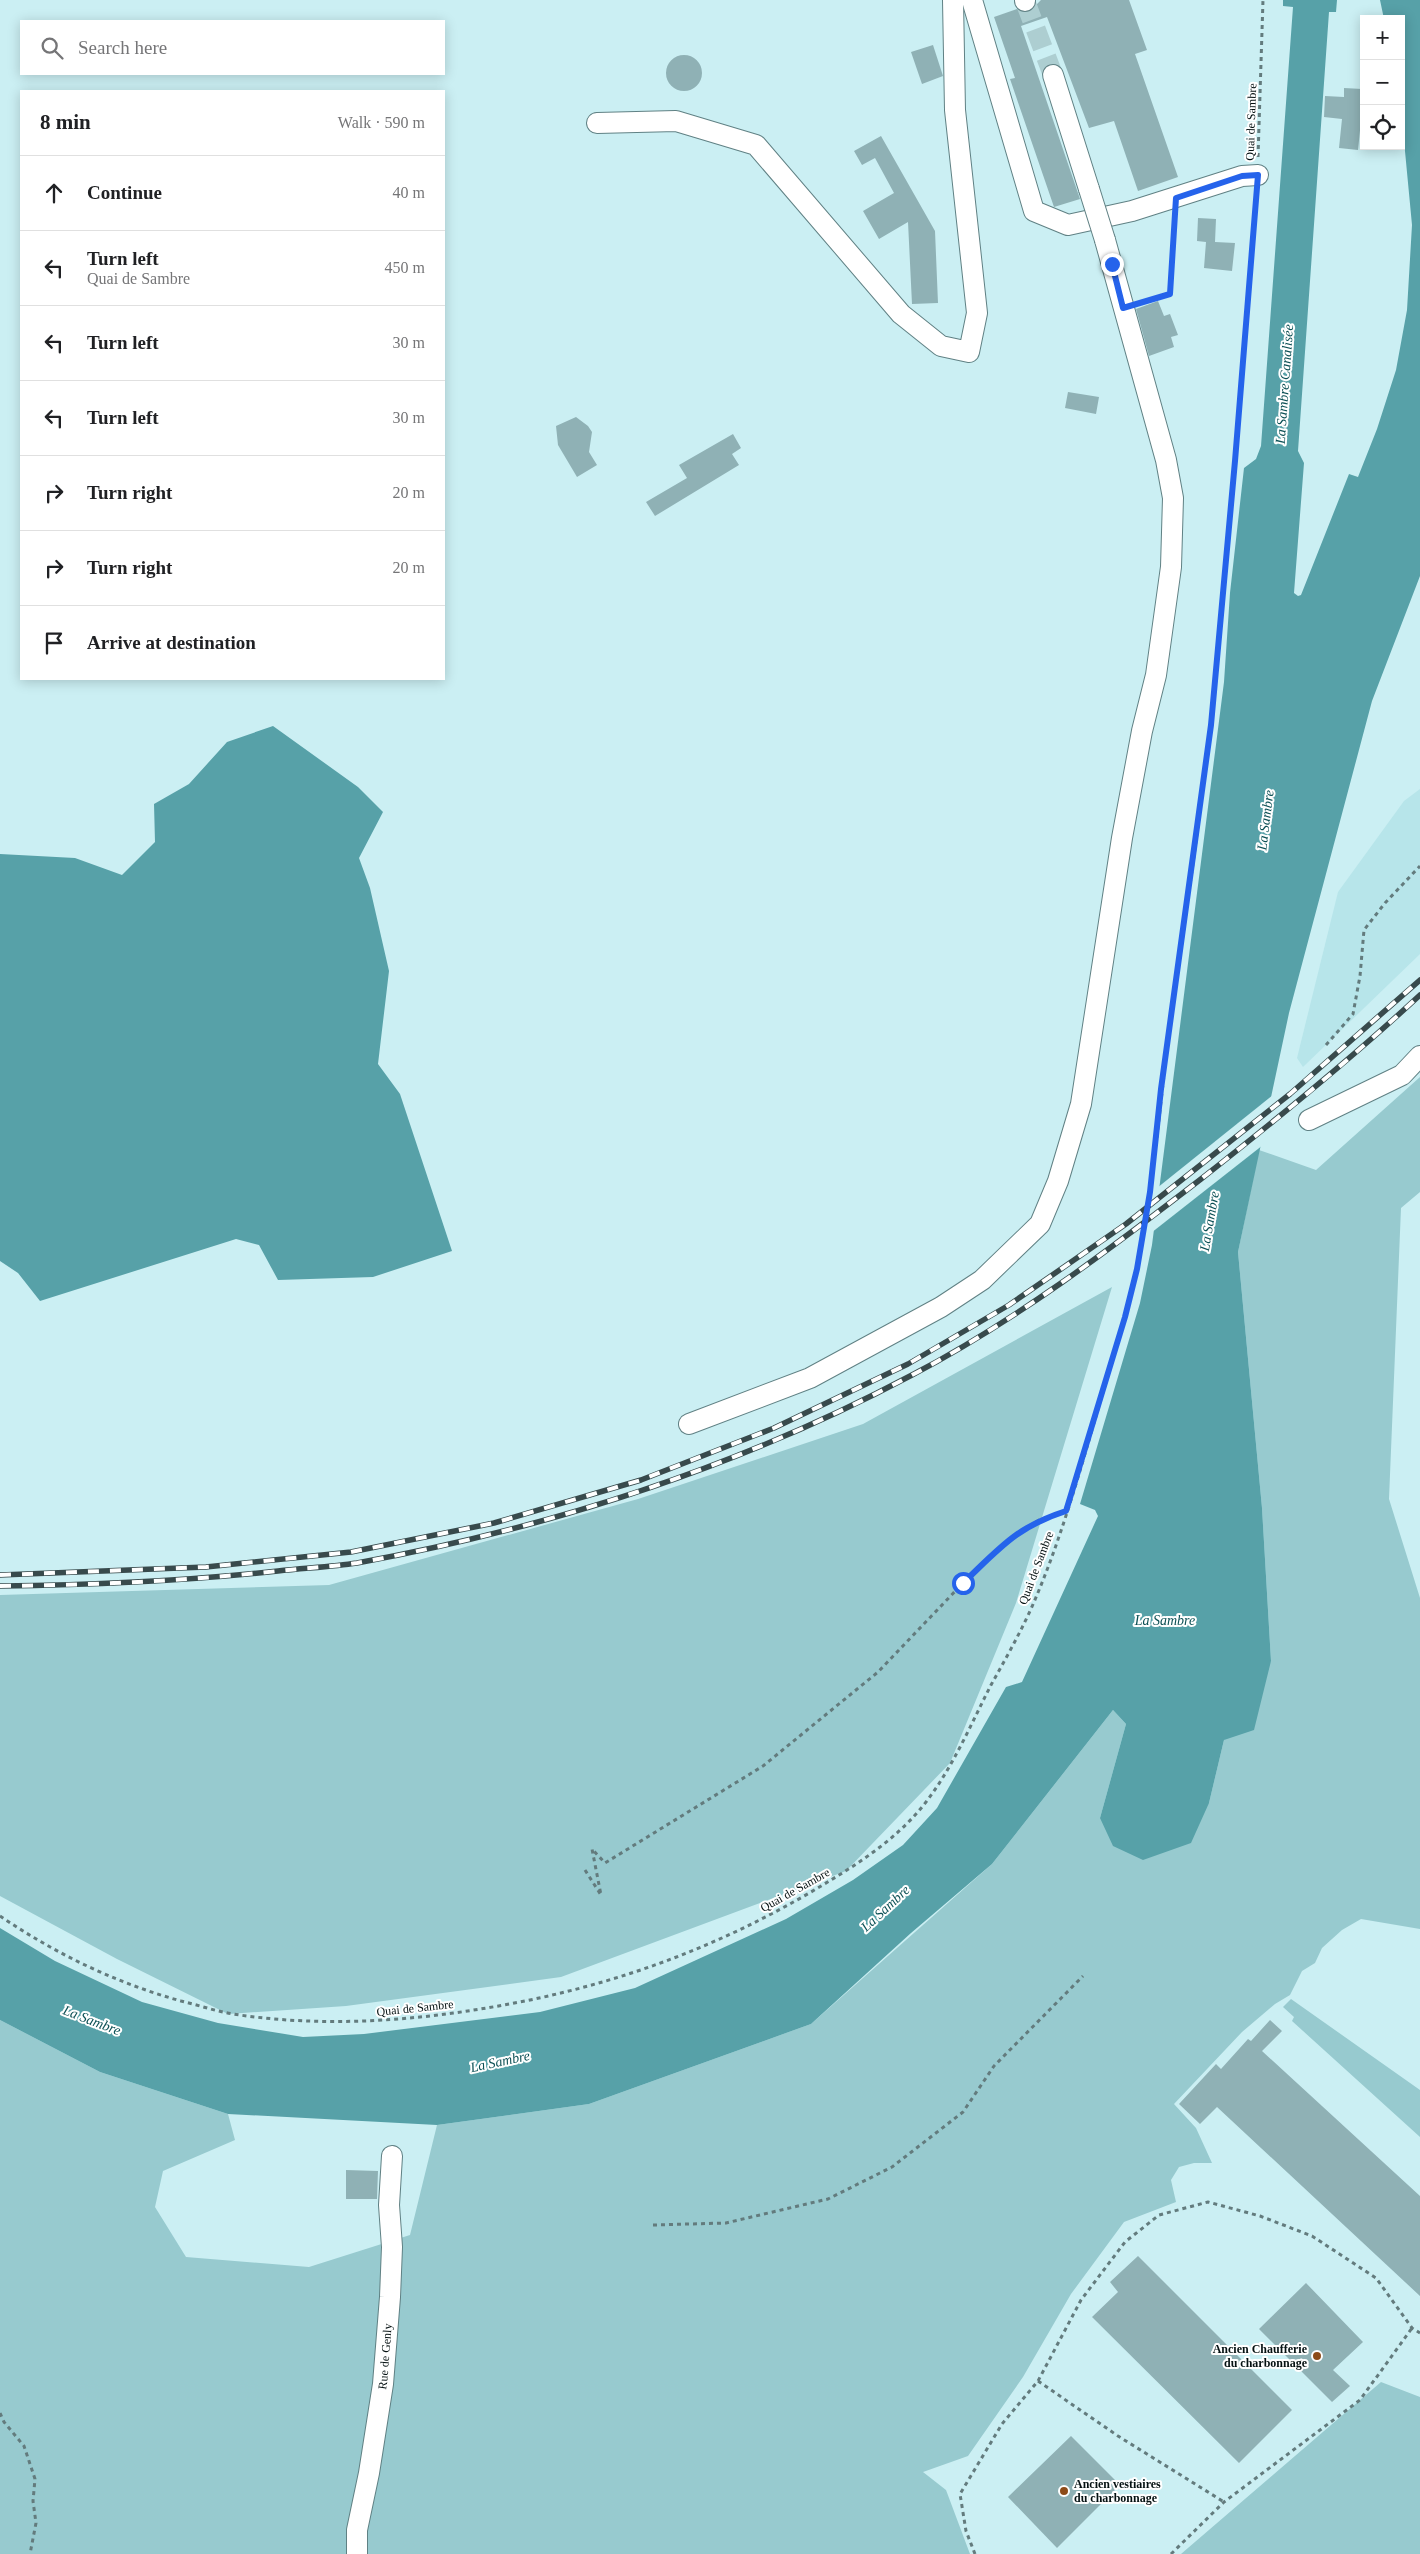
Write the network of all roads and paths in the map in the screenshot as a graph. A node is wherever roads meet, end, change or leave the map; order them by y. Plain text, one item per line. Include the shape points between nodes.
1 (953, 0) edge
2 (972, 0) edge
3 (1263, 0) edge
4 (1053, 75) tunnel mouth
5 (597, 123) dead end
6 (1258, 175) junction
7 (1176, 198) junction
8 (1123, 308) junction
9 (1420, 866) edge
10 (1326, 1045) dead end
11 (1420, 1056) edge
12 (1309, 1120) dead end
13 (689, 1424) dead end
14 (1066, 1511) junction
15 (585, 1870) dead end
16 (0, 1916) edge
17 (1083, 1976) dead end
18 (392, 2156) dead end
19 (653, 2225) dead end
20 (1412, 2328) junction
21 (1420, 2333) edge
22 (1038, 2381) junction
23 (0, 2413) edge
24 (1224, 2502) junction
25 (30, 2554) edge
26 (357, 2554) edge
27 (975, 2554) edge
28 (1171, 2554) edge

1 - 5 street via 955,110 977,313 968,352 941,346 901,314 756,145 676,120
2 - 7 street via 1034,211 1068,225
3 - 6 path, Quai de Sambre
4 - 8 street, bridge
6 - 7 street via 1242,176
6 - 14 path, Quai de Sambre via 1211,725 1150,1192 1125,1317
7 - 8 path via 1170,294
8 - 13 street via 1166,460 1173,498 1171,567 1156,675 1122,838 1081,1104 1058,1181 1040,1224 982,1280 966,1291 810,1378
9 - 10 path via 1364,930 1353,1014
11 - 12 street via 1402,1076
14 - 15 path via 1038,1520 1012,1536 878,1672 763,1766 605,1863 592,1849 601,1895
14 - 16 path, Quai de Sambre via 1031,1610 950,1763 927,1800 896,1835 846,1871 779,1911 706,1946 633,1974 570,1992 438,2016 364,2021 228,2014 144,1991 103,1974 60,1953
17 - 19 path via 994,2066 963,2112 892,2167 828,2199 726,2223
18 - 26 street, Rue de Genly via 388,2326 376,2434 357,2530
20 - 21 path
20 - 22 path via 1376,2278 1312,2236 1260,2216 1208,2202 1158,2215 1126,2242 1081,2300
20 - 24 path via 1360,2400
22 - 24 path
22 - 27 path via 1002,2424 960,2494 966,2531
23 - 25 path via 24,2446 35,2479 36,2523
24 - 28 path

